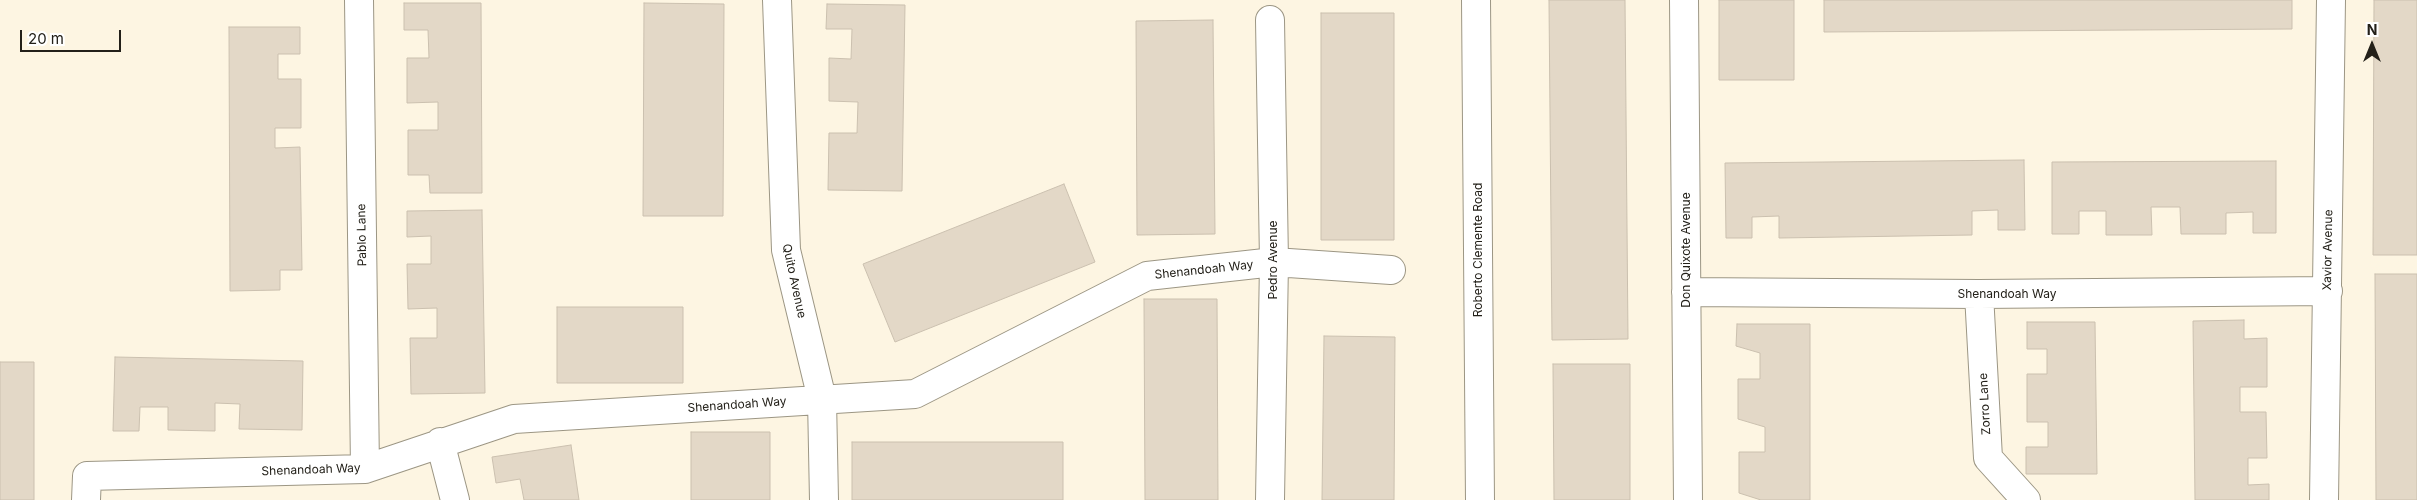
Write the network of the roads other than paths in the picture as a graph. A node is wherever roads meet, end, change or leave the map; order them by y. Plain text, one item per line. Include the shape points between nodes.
1 (359, 0) edge
2 (777, 0) edge
3 (1476, 0) edge
4 (1684, 0) edge
5 (2331, 0) edge
6 (1270, 20) dead end
7 (1274, 262) junction
8 (1391, 270) dead end
9 (2328, 291) junction
10 (1686, 292) junction
11 (1979, 294) junction
12 (822, 400) junction
13 (440, 442) junction
14 (366, 469) junction
15 (86, 500) edge
16 (455, 500) edge
17 (824, 500) edge
18 (1270, 500) edge
19 (1480, 500) edge
20 (1688, 500) edge
21 (2026, 500) edge
22 (2324, 500) edge

1 - 14 street, Pablo Lane
2 - 12 street, Quito Avenue via 786,250
3 - 19 street, Roberto Clemente Road
4 - 10 street, Don Quixote Avenue
5 - 9 street, Xavior Avenue
6 - 7 street, Pedro Avenue
7 - 8 street, Shenandoah Way
7 - 12 street, Shenandoah Way via 1147,276 915,394
7 - 18 street, Pedro Avenue
9 - 11 street, Shenandoah Way
9 - 22 street, Xavior Avenue
10 - 11 street, Shenandoah Way
10 - 20 street, Don Quixote Avenue
11 - 21 street, Zorro Lane via 1988,458
12 - 13 street, Shenandoah Way via 514,419
12 - 17 street, Quito Avenue
13 - 14 street, Shenandoah Way
13 - 16 street
14 - 15 street, Shenandoah Way via 87,476

